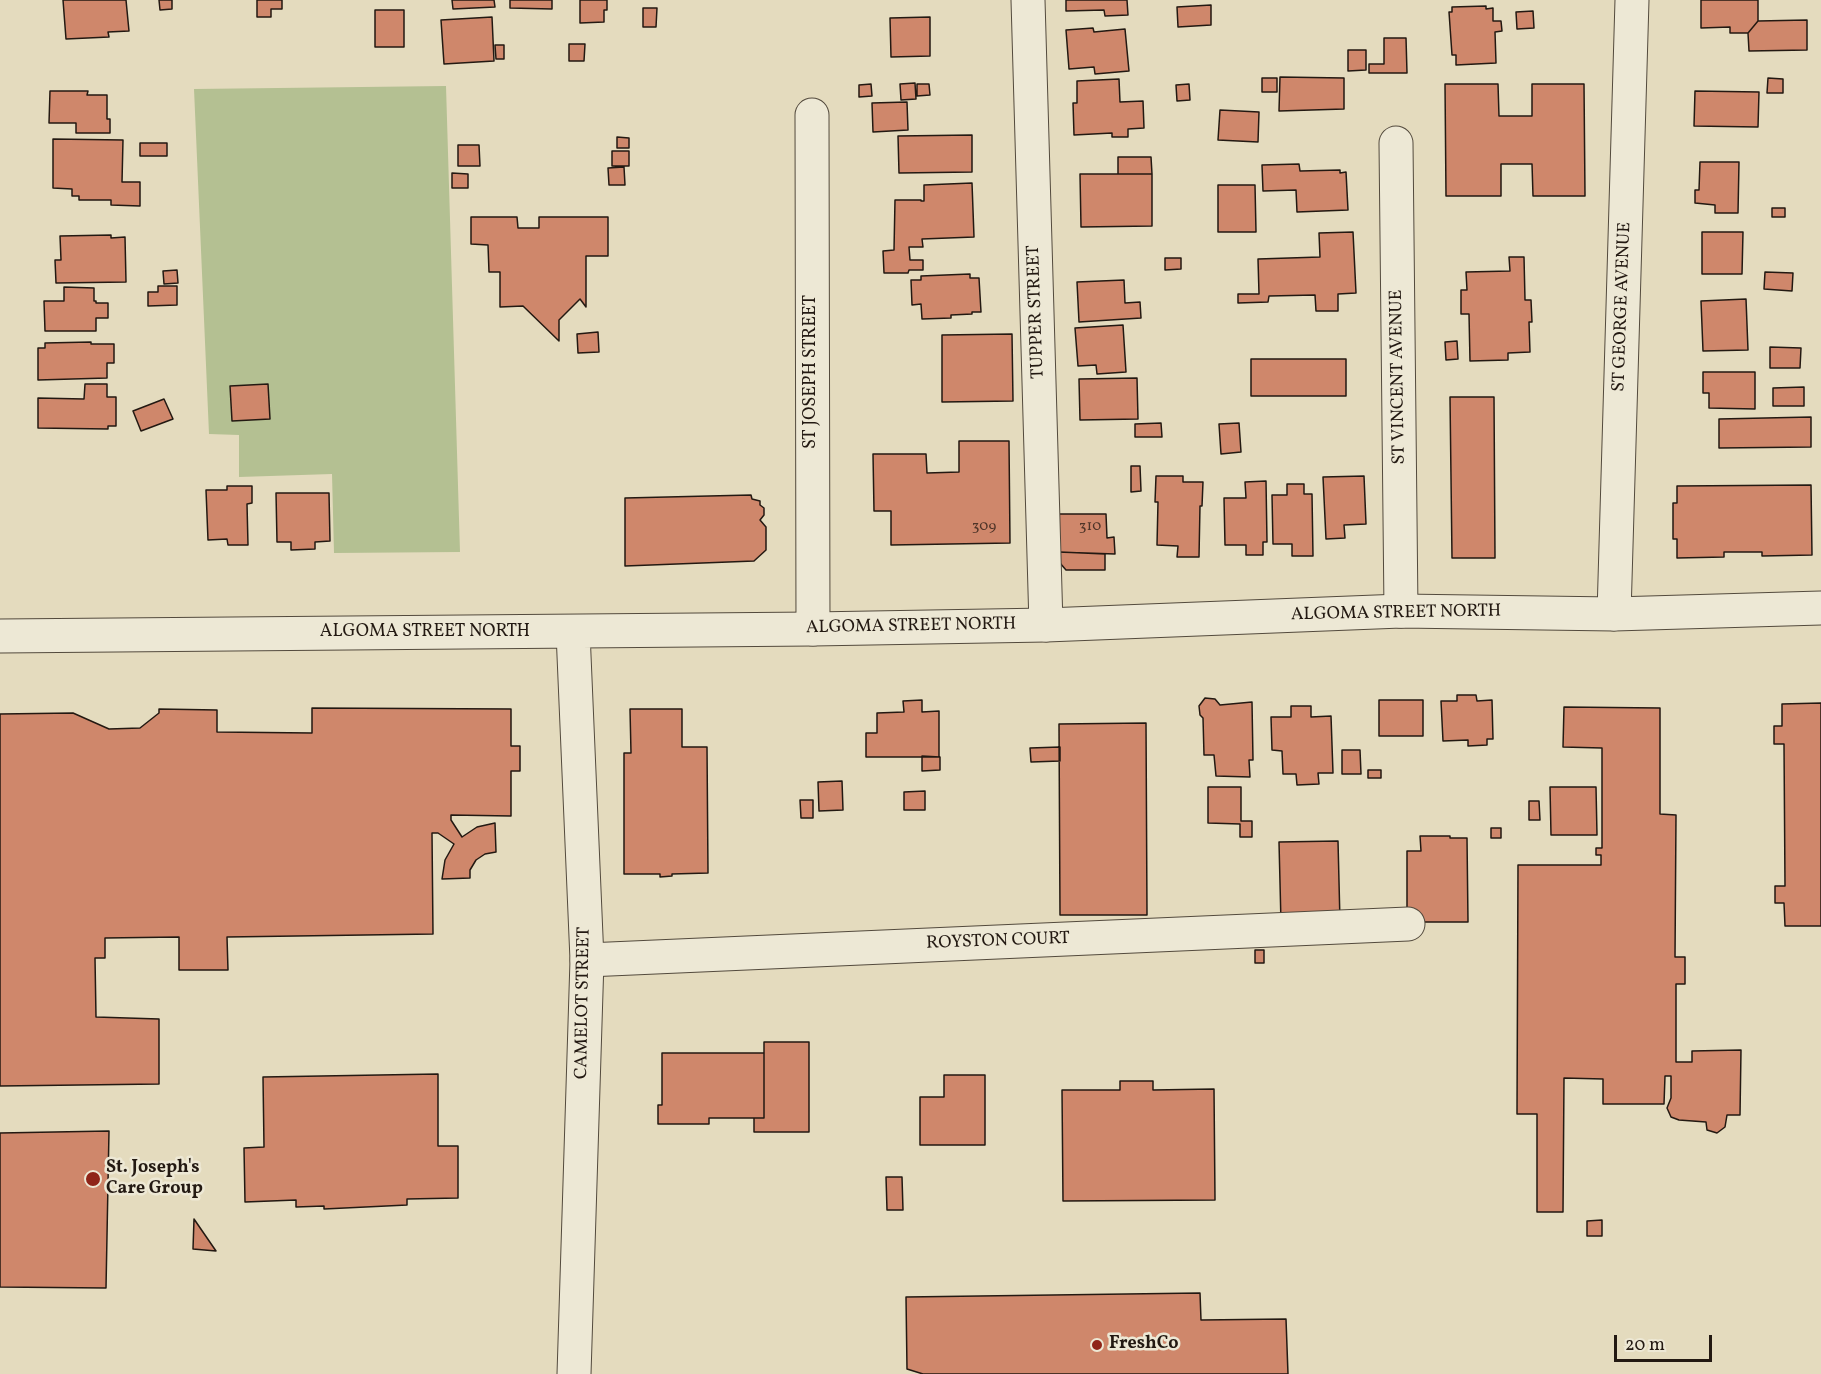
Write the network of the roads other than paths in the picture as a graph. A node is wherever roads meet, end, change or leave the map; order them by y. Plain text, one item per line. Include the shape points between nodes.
1 (1028, 0) edge
2 (1632, 0) edge
3 (812, 115) dead end
4 (1396, 142) dead end
5 (1821, 608) edge
6 (1401, 611) junction
7 (1614, 614) junction
8 (1046, 625) junction
9 (813, 629) junction
10 (573, 632) junction
11 (0, 636) edge
12 (1408, 924) dead end
13 (587, 960) junction
14 (574, 1374) edge

1 - 8 street, TUPPER STREET
2 - 7 street, ST GEORGE AVENUE
3 - 9 street, ST JOSEPH STREET
4 - 6 street, ST VINCENT AVENUE
5 - 7 street, ALGOMA STREET NORTH
6 - 7 street, ALGOMA STREET NORTH
6 - 8 street, ALGOMA STREET NORTH
8 - 9 street, ALGOMA STREET NORTH
9 - 10 street, ALGOMA STREET NORTH
10 - 11 street, ALGOMA STREET NORTH
10 - 13 street, CAMELOT STREET
12 - 13 street, ROYSTON COURT
13 - 14 street, CAMELOT STREET

